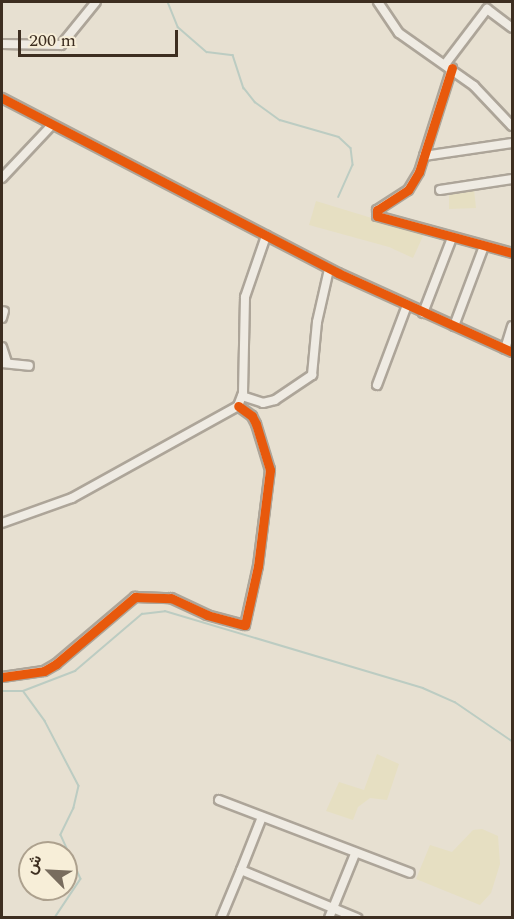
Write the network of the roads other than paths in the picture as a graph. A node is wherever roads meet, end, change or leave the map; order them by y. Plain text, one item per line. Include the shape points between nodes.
1 (96, 2) edge
2 (378, 2) edge
3 (513, 28) edge
4 (2, 44) edge
5 (449, 65) junction
6 (2, 98) edge
7 (52, 125) junction
8 (513, 126) edge
9 (513, 143) edge
10 (424, 156) junction
11 (2, 178) edge
12 (513, 179) edge
13 (440, 190) dead end
14 (266, 236) junction
15 (452, 238) junction
16 (484, 246) junction
17 (513, 253) edge
18 (329, 268) junction
19 (407, 305) junction
20 (423, 313) junction
21 (453, 326) junction
22 (513, 326) edge
23 (2, 346) edge
24 (509, 351) edge
25 (4, 363) edge
26 (29, 366) dead end
27 (377, 385) dead end
28 (242, 396) junction
29 (238, 406) junction
30 (2, 524) edge
31 (2, 676) edge
32 (219, 800) dead end
33 (262, 817) junction
34 (355, 854) junction
35 (241, 870) junction
36 (410, 873) dead end
37 (333, 908) junction
38 (221, 918) edge
39 (329, 918) edge
40 (357, 918) edge

1 - 4 street via 61,45
2 - 5 street via 399,33
3 - 5 street via 487,9
5 - 8 street via 498,107
5 - 10 street
6 - 7 street
7 - 11 street
7 - 14 street
9 - 10 street
10 - 15 street via 408,190 377,210 377,216
12 - 13 street
14 - 18 street
14 - 28 street via 245,297
15 - 16 street
15 - 20 street
16 - 17 street
16 - 21 street
18 - 19 street
18 - 28 street via 317,322 312,375 275,400 263,403
19 - 20 street
19 - 27 street
20 - 21 street
21 - 24 street
22 - 24 street
23 - 25 street
25 - 26 street
28 - 29 street
29 - 30 street via 72,498
29 - 31 street via 252,416 270,470 258,566 245,625 207,615 171,598 135,597 56,664 44,671
32 - 33 street
33 - 34 street
33 - 35 street
34 - 36 street
34 - 37 street
35 - 37 street
35 - 38 street
37 - 39 street
37 - 40 street

